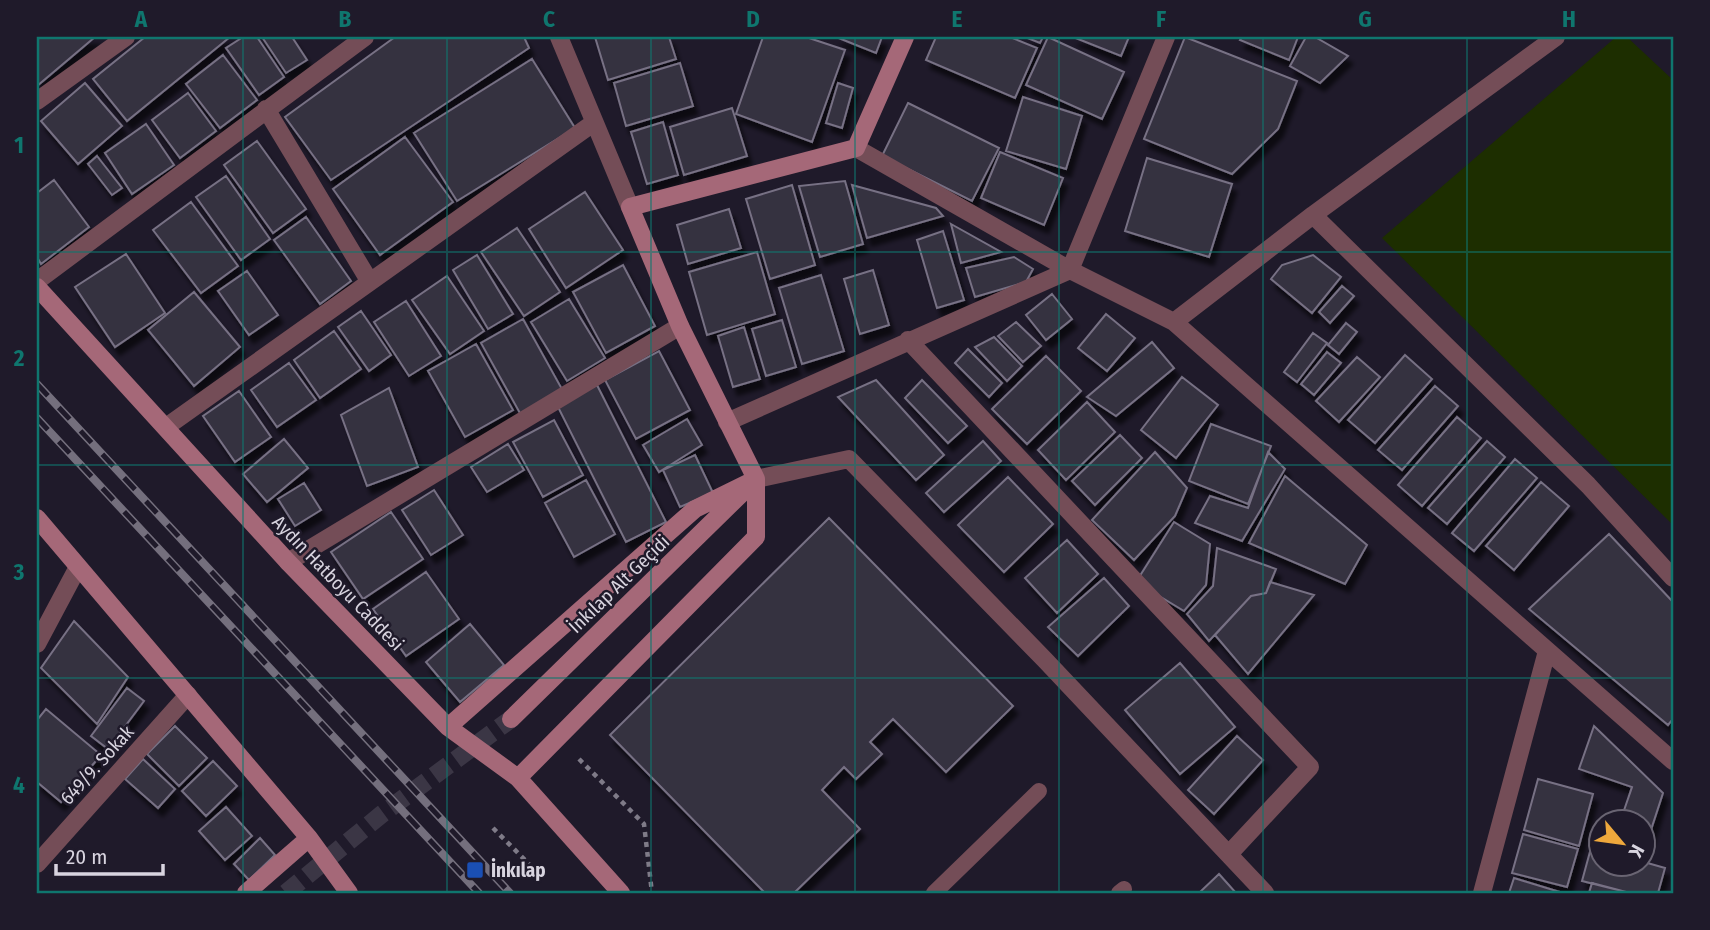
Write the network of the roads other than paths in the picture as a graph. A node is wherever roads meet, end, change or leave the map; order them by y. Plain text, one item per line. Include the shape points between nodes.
1 (126, 37) edge
2 (365, 37) edge
3 (559, 37) edge
4 (905, 37) edge
5 (1166, 37) edge
6 (1556, 37) edge
7 (37, 101) edge
8 (266, 109) junction
9 (592, 124) junction
10 (856, 148) junction
11 (630, 207) junction
12 (1313, 215) junction
13 (1070, 270) junction
14 (37, 281) edge
15 (370, 282) junction
16 (37, 287) edge
17 (1174, 322) junction
18 (680, 326) junction
19 (908, 340) junction
20 (727, 422) junction
21 (166, 427) junction
22 (756, 479) junction
23 (37, 518) edge
24 (288, 562) junction
25 (78, 567) junction
26 (1673, 579) edge
27 (37, 643) edge
28 (1547, 651) junction
29 (188, 695) junction
30 (511, 719) tunnel mouth
31 (448, 727) junction
32 (1673, 761) edge
33 (518, 778) junction
34 (1040, 791) dead end
35 (309, 838) junction
36 (1229, 854) junction
37 (37, 864) edge
38 (346, 892) edge
39 (246, 893) edge
40 (621, 893) edge
41 (934, 893) edge
42 (1265, 893) edge
43 (1482, 893) edge

1 - 7 street
2 - 8 street
3 - 9 street
4 - 10 street
5 - 13 street
6 - 12 street
8 - 14 street
8 - 15 street
9 - 11 street
9 - 15 street
10 - 11 street
10 - 13 street
11 - 18 street
12 - 17 street
12 - 26 street via 1588,485
13 - 17 street
13 - 19 street
15 - 21 street
16 - 21 street, Aydın Hatboyu Caddesi
17 - 28 street
18 - 20 street
18 - 24 street
19 - 20 street
19 - 36 street via 1310,767
20 - 22 street
21 - 24 street, Aydın Hatboyu Caddesi
22 - 30 street, İnkılap Alt Geçidi
22 - 31 street via 695,509
22 - 33 street via 756,537
22 - 36 street via 849,458
23 - 25 street
24 - 31 street, Aydın Hatboyu Caddesi
25 - 27 street
25 - 29 street
28 - 32 street
28 - 43 street
29 - 35 street
29 - 37 street, 649/9. Sokak
31 - 33 street, Aydın Hatboyu Caddesi
33 - 40 street, Aydın Hatboyu Caddesi
34 - 41 lane
35 - 38 street
35 - 39 street
36 - 42 street

